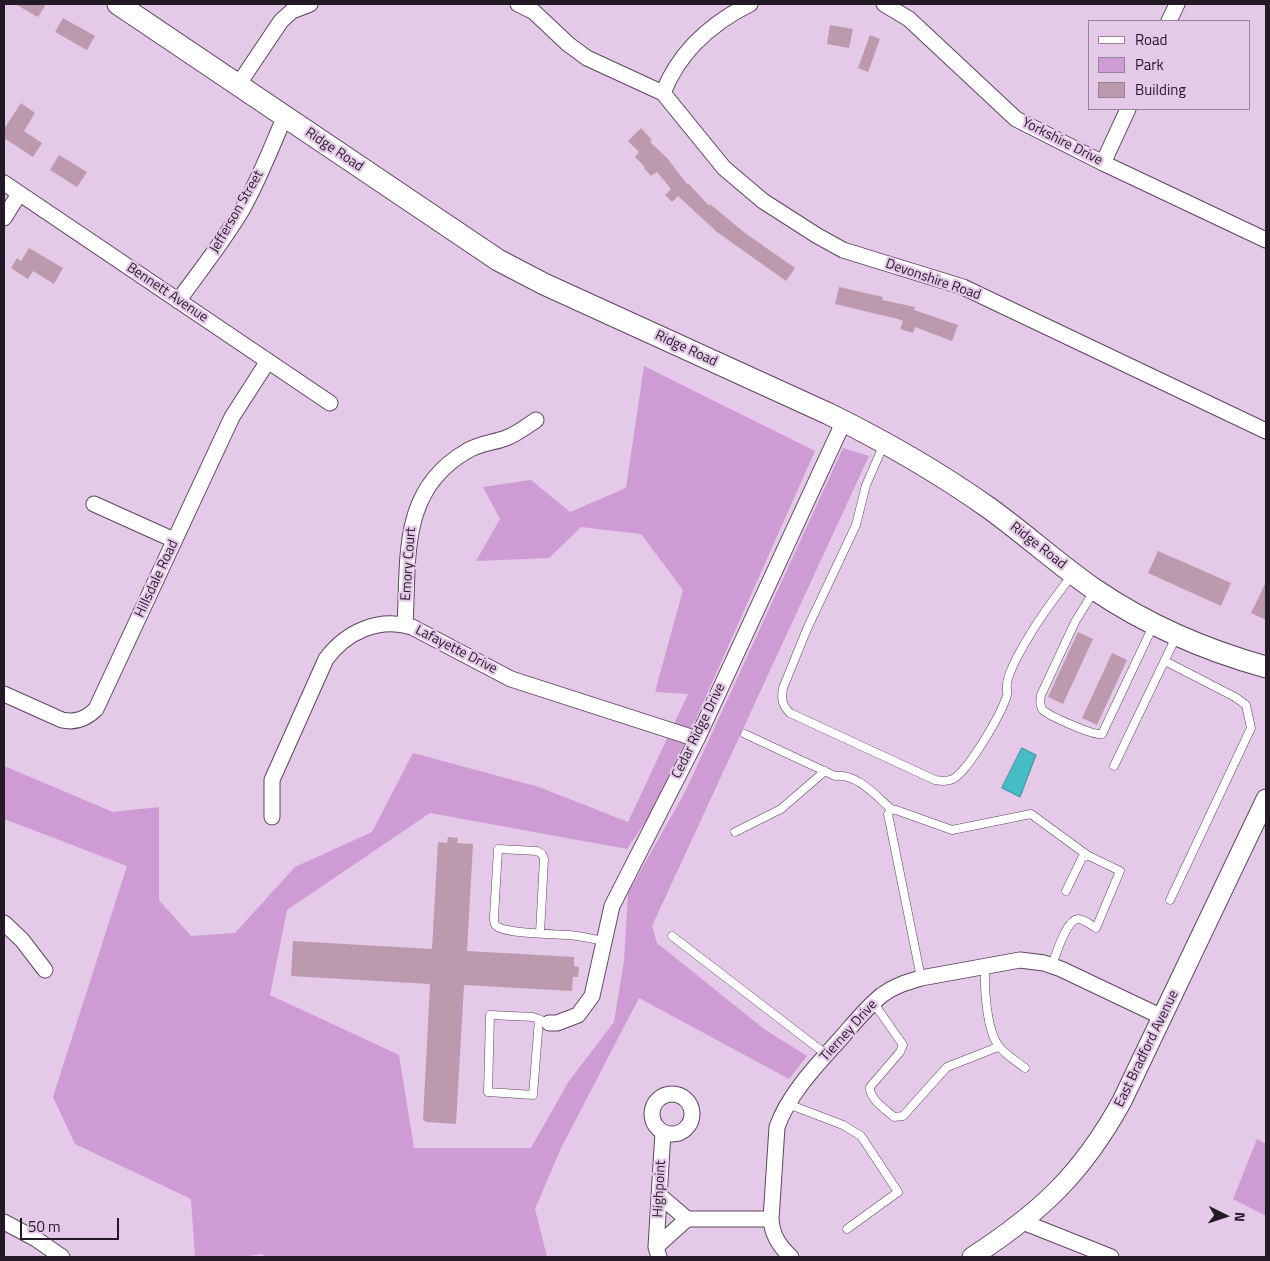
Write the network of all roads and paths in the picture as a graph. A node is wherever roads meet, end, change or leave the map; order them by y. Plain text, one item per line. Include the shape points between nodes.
1 (118, 4) edge
2 (310, 4) edge
3 (518, 4) edge
4 (750, 4) edge
5 (884, 4) edge
6 (1177, 4) edge
7 (1169, 20) edge
8 (238, 85) junction
9 (663, 93) junction
10 (1128, 110) edge
11 (285, 116) junction
12 (1103, 163) junction
13 (4, 184) edge
14 (19, 194) junction
15 (4, 218) edge
16 (1266, 240) edge
17 (178, 301) junction
18 (268, 361) junction
19 (330, 404) dead end
20 (536, 420) dead end
21 (844, 421) junction
22 (1266, 431) edge
23 (885, 443) junction
24 (94, 504) dead end
25 (174, 540) junction
26 (1073, 574) junction
27 (1095, 590) junction
28 (1154, 624) junction
29 (405, 625) junction
30 (1177, 636) junction
31 (1165, 661) junction
32 (1266, 667) edge
33 (4, 694) edge
34 (745, 734) dead end
35 (697, 739) junction
36 (1114, 766) dead end
37 (825, 771) junction
38 (1266, 799) edge
39 (891, 809) junction
40 (272, 817) dead end
41 (735, 832) dead end
42 (1087, 855) junction
43 (1066, 891) dead end
44 (1170, 900) dead end
45 (4, 923) edge
46 (540, 933) junction
47 (672, 936) dead end
48 (604, 942) junction
49 (986, 966) junction
50 (1052, 966) junction
51 (45, 970) dead end
52 (921, 978) junction
53 (873, 1002) junction
54 (1162, 1017) junction
55 (544, 1021) junction
56 (998, 1047) junction
57 (827, 1055) junction
58 (1025, 1068) dead end
59 (788, 1104) junction
60 (663, 1132) dead end
61 (659, 1195) junction
62 (687, 1219) junction
63 (770, 1219) junction
64 (4, 1222) edge
65 (1023, 1222) junction
66 (847, 1229) dead end
67 (658, 1252) edge
68 (62, 1257) edge
69 (791, 1257) edge
70 (972, 1257) edge
71 (1110, 1257) edge

1 - 8 main road, Ridge Road
2 - 8 street via 292,11 281,21
3 - 9 street via 534,12 587,58
4 - 9 street via 721,20 696,42 676,66
5 - 12 street, Yorkshire Drive via 908,19 1016,119
6 - 7 street
8 - 11 main road, Ridge Road
9 - 22 street, Devonshire Road via 724,168 763,201 816,235 843,250 963,287
10 - 12 street
11 - 17 street, Jefferson Street via 242,209
11 - 21 main road, Ridge Road via 476,246 521,272
12 - 16 street, Yorkshire Drive
13 - 14 street, Bennett Avenue
14 - 15 street
14 - 17 street, Bennett Avenue
17 - 18 street, Bennett Avenue
18 - 19 street, Bennett Avenue
18 - 25 street, Hillsdale Road via 232,417
20 - 29 street, Emory Court via 506,438 469,449 448,464 430,484 416,508 410,535
21 - 23 main road, Ridge Road
21 - 35 street, Cedar Ridge Drive
23 - 26 main road, Ridge Road via 966,492
23 - 26 lane via 866,485 856,525 783,688 784,708 790,714 935,780 952,780 968,765 991,731 1007,695 1007,684 1019,653 1037,622
24 - 25 street
25 - 33 street, Hillsdale Road via 100,704 92,713 81,720 68,722
26 - 27 main road, Ridge Road
27 - 28 main road, Ridge Road
27 - 28 lane via 1075,622 1042,695 1040,703 1044,711 1087,732 1102,734
28 - 30 main road, Ridge Road
29 - 35 street, Lafayette Drive via 422,631 511,680
29 - 40 street, Lafayette Drive via 380,624 360,630 341,642 326,659 272,780
30 - 31 lane
30 - 32 main road, Ridge Road
31 - 36 lane
31 - 44 lane via 1246,705 1251,728
34 - 37 lane
35 - 48 street, Cedar Ridge Drive via 612,906
37 - 39 lane via 835,776 848,776
37 - 41 lane via 781,809
38 - 54 street, East Bradford Avenue
39 - 42 lane via 952,830 1031,814
39 - 52 lane via 888,814
42 - 43 lane via 1082,858
42 - 50 lane via 1120,871 1096,928 1076,919 1068,926
45 - 51 street
46 - 46 lane via 542,854 537,851 498,850 494,923 506,930
46 - 48 lane
47 - 57 lane
48 - 55 street, Cedar Ridge Drive via 592,996 578,1015 558,1023
49 - 50 street, Tierney Drive via 1020,960
49 - 52 street, Tierney Drive
49 - 56 lane via 984,977 990,1031
50 - 54 street, Tierney Drive
52 - 53 street, Tierney Drive via 896,986
53 - 56 lane via 903,1045 869,1090 873,1098 894,1117 902,1116 947,1067
53 - 57 street, Tierney Drive
54 - 65 street, East Bradford Avenue via 1122,1101 1097,1142 1068,1180
55 - 55 lane via 532,1017 490,1015 488,1092 533,1095
56 - 58 lane
57 - 59 street, Tierney Drive
59 - 63 street, Tierney Drive via 777,1127
59 - 66 lane via 843,1125 861,1136 898,1192
60 - 61 street, Highpoint
61 - 62 street
61 - 67 street, Highpoint
62 - 63 street
62 - 67 street, Highpoint
63 - 69 street, Tierney Drive via 777,1241
64 - 68 street
65 - 70 street, East Bradford Avenue
65 - 71 street

